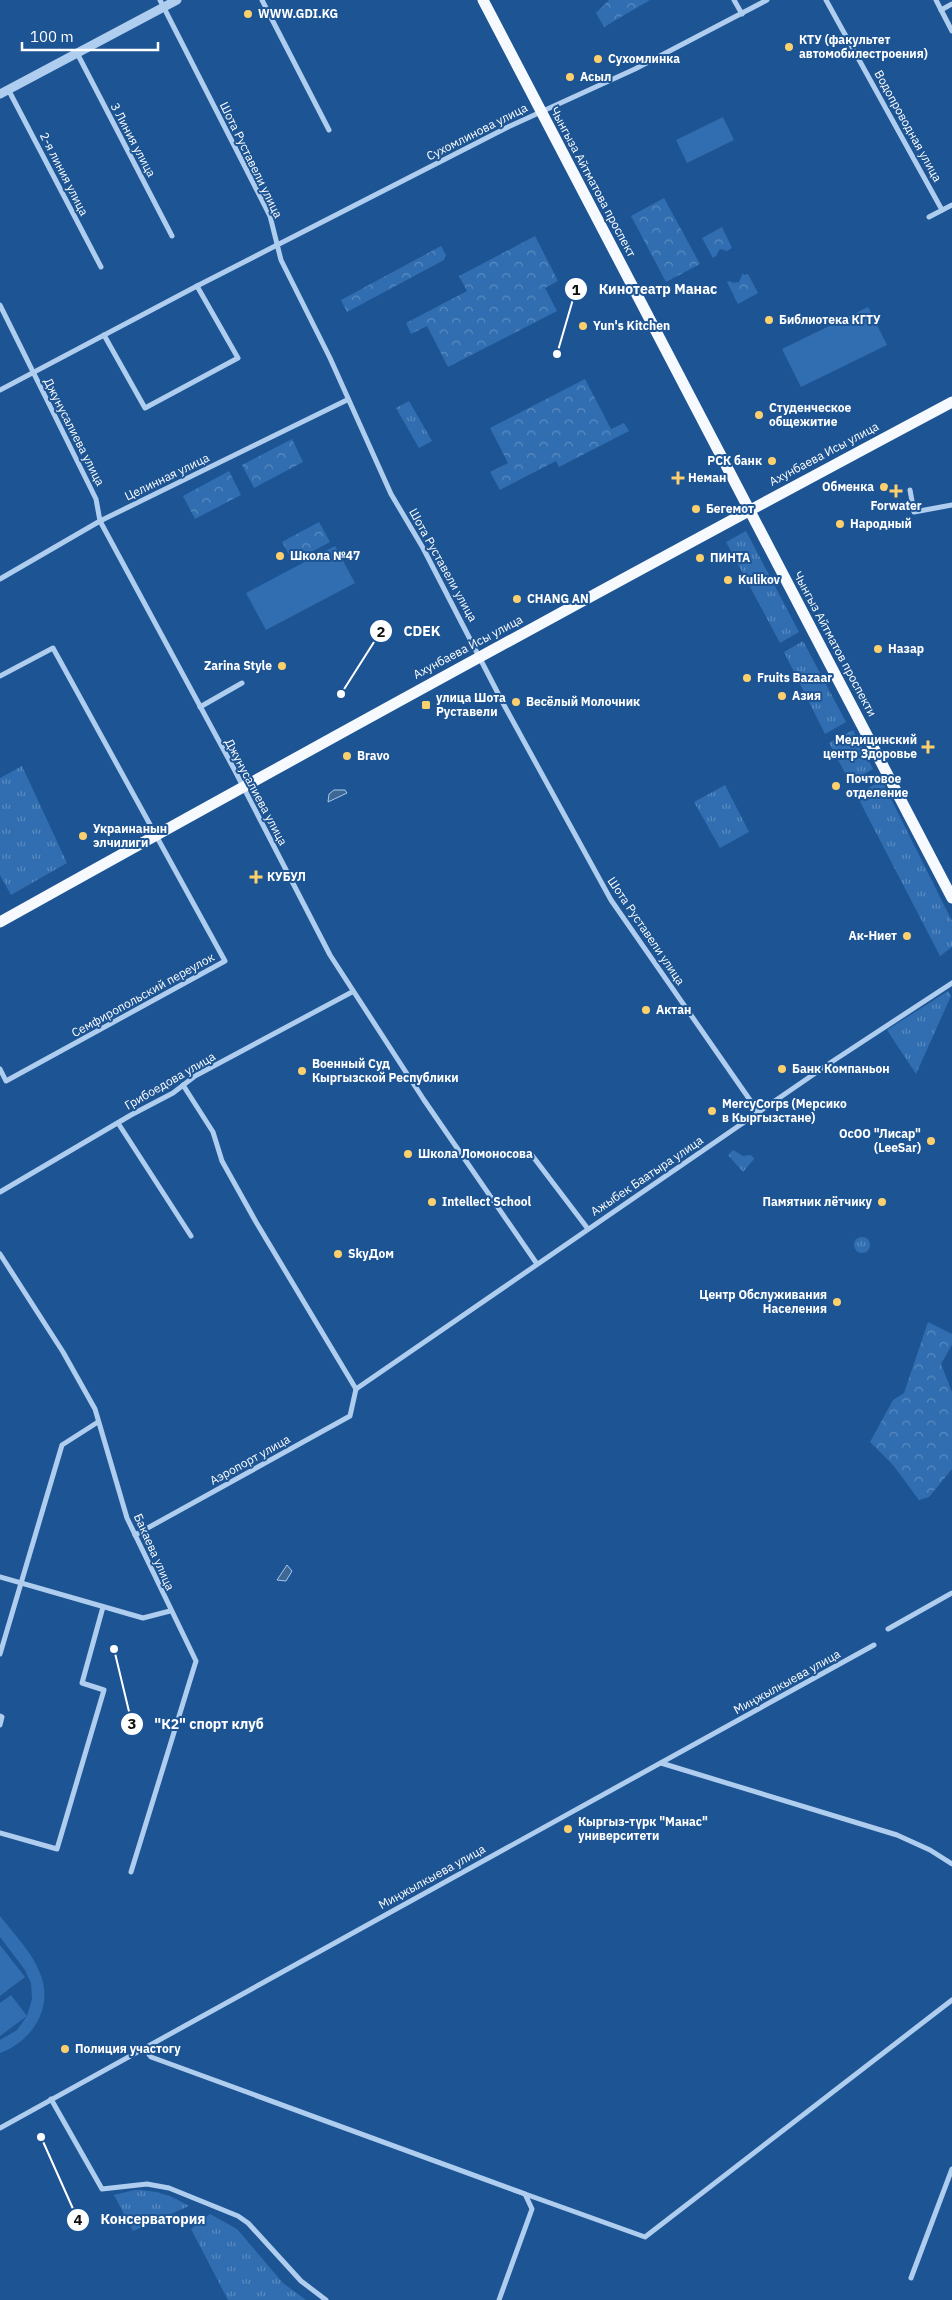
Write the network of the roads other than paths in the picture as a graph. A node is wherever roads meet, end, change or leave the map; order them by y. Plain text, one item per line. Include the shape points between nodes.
1 (177, 0) edge
2 (262, 0) edge
3 (483, 0) edge
4 (734, 0) edge
5 (768, 0) edge
6 (826, 0) edge
7 (936, 0) edge
8 (162, 3) edge
9 (952, 4) edge
10 (941, 10) junction
11 (742, 14) junction
12 (952, 31) edge
13 (76, 53) junction
14 (4, 91) edge
15 (541, 111) junction
16 (329, 130) dead end
17 (952, 205) edge
18 (942, 210) junction
19 (929, 217) dead end
20 (172, 236) dead end
21 (278, 245) junction
22 (101, 267) dead end
23 (197, 286) junction
24 (0, 305) edge
25 (104, 335) junction
26 (33, 373) junction
27 (0, 390) edge
28 (348, 400) junction
29 (952, 402) edge
30 (910, 490) dead end
31 (952, 505) edge
32 (749, 509) junction
33 (100, 521) junction
34 (0, 579) edge
35 (480, 656) junction
36 (0, 676) edge
37 (242, 682) dead end
38 (200, 706) junction
39 (242, 786) junction
40 (156, 834) junction
41 (952, 898) edge
42 (0, 922) edge
43 (952, 983) edge
44 (352, 992) junction
45 (0, 1069) edge
46 (183, 1085) junction
47 (759, 1112) junction
48 (118, 1123) junction
49 (531, 1154) dead end
50 (0, 1192) edge
51 (588, 1229) junction
52 (191, 1236) dead end
53 (0, 1254) edge
54 (537, 1264) junction
55 (356, 1389) junction
56 (98, 1422) junction
57 (136, 1535) junction
58 (0, 1577) edge
59 (22, 1583) junction
60 (952, 1592) edge
61 (103, 1607) junction
62 (170, 1611) junction
63 (888, 1629) dead end
64 (874, 1645) dead end
65 (0, 1654) edge
66 (0, 1716) edge
67 (0, 1725) edge
68 (661, 1763) junction
69 (0, 1833) edge
70 (952, 1864) edge
71 (131, 1872) dead end
72 (952, 2000) edge
73 (144, 2048) junction
74 (51, 2099) junction
75 (0, 2128) edge
76 (952, 2169) edge
77 (514, 2190) junction
78 (911, 2278) dead end
79 (326, 2300) edge
80 (499, 2300) edge

1 - 8 street
2 - 16 street
3 - 15 main road, Чынгыза Айтматова проспект
4 - 11 street
5 - 11 street, Сухомлинова улица
6 - 18 street, Водопроводная улица
7 - 10 street
8 - 13 street
8 - 21 street, Шота Руставели улица via 270,216
9 - 10 street
10 - 12 street
11 - 15 street, Сухомлинова улица via 635,69
13 - 14 street
13 - 20 street, 3 Линия улица
14 - 22 street, 2-я линия улица
15 - 21 street, Сухомлинова улица
15 - 32 main road, Чынгыза Айтматова проспект
17 - 18 street
18 - 19 street
21 - 23 street, Сухомлинова улица
21 - 28 street, Шота Руставели улица via 281,260
23 - 25 street, Сухомлинова улица
23 - 25 street via 238,358 145,408
24 - 26 street, Джунусалиева улица
25 - 26 street, Сухомлинова улица
26 - 27 street, Сухомлинова улица
26 - 33 street, Джунусалиева улица via 96,499
28 - 33 street, Целинная улица
28 - 35 street, Шота Руставели улица via 392,494
29 - 32 main road, Ахунбаева Исы улица
30 - 31 street via 914,512
32 - 35 main road, Ахунбаева Исы улица
32 - 41 main road, Чынгыз Айтматов проспекти
33 - 34 street, Целинная улица
33 - 38 street, Джунусалиева улица
35 - 39 main road, Ахунбаева Исы улица
35 - 47 street, Шота Руставели улица via 611,900
36 - 40 street, Семфиропольский переулок via 53,648
37 - 38 street
38 - 39 street, Джунусалиева улица
39 - 40 main road, Ахунбаева Исы улица
39 - 44 street, Джунусалиева улица
40 - 42 main road, Ахунбаева Исы улица
40 - 45 street, Семфиропольский переулок via 225,961 6,1081
43 - 47 street, Ажыбек Баатыра улица
44 - 46 street, Грибоедова улица
44 - 54 street, Джунусалиева улица
46 - 48 street, Грибоедова улица
46 - 55 street via 214,1132 222,1161 256,1222
47 - 51 street, Ажыбек Баатыра улица
48 - 50 street, Грибоедова улица
48 - 52 street
49 - 51 street
51 - 54 street, Ажыбек Баатыра улица
53 - 56 street, Бакаева улица via 63,1352 95,1409
54 - 55 street, Ажыбек Баатыра улица
55 - 57 street, Аэропорт улица via 350,1416
56 - 57 street, Бакаева улица
56 - 59 street via 62,1445
57 - 62 street, Бакаева улица
58 - 59 street
59 - 61 street
59 - 65 street
60 - 63 street
61 - 62 street via 143,1618
61 - 69 street via 82,1683 104,1690 58,1849
62 - 71 street, Бакаева улица via 196,1661
64 - 68 street, Миңжылкыева улица
66 - 67 street
68 - 70 street via 897,1835
68 - 73 street, Миңжылкыева улица
72 - 77 street via 645,2238
73 - 74 street, Миңжылкыева улица
73 - 77 street via 150,2057
74 - 75 street, Миңжылкыева улица
74 - 79 street via 102,2189 147,2184 169,2188 238,2216 301,2281
76 - 78 street
77 - 80 street via 525,2194 532,2209

